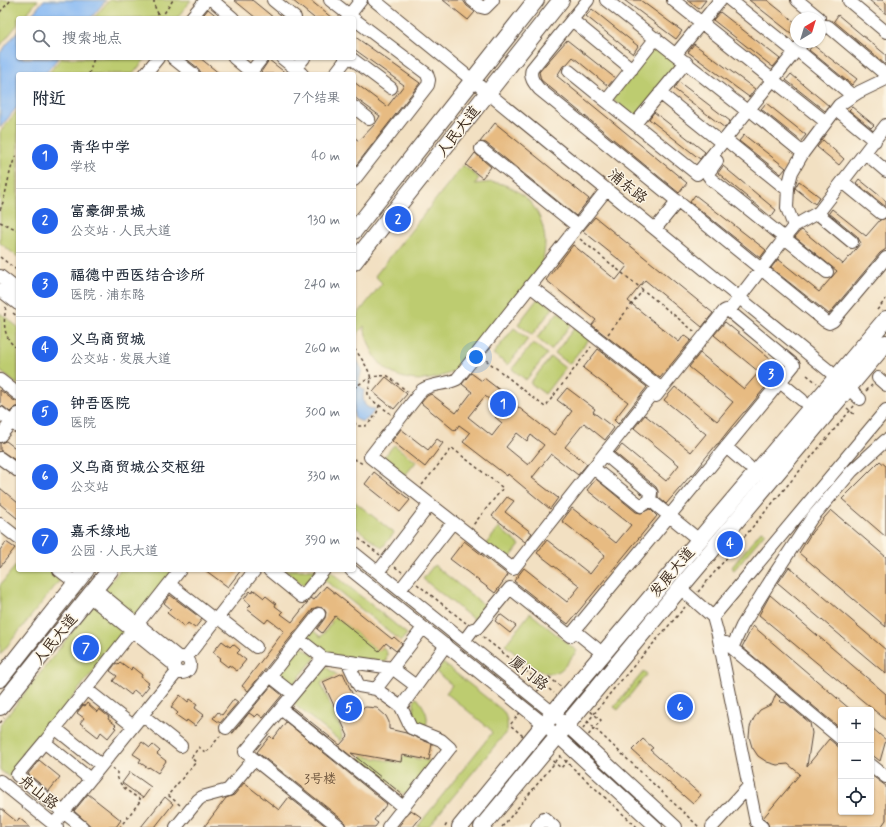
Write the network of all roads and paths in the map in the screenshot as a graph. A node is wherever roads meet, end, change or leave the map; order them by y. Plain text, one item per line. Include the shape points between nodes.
1 (11, 0) edge
2 (154, 0) edge
3 (173, 0) edge
4 (206, 0) edge
5 (212, 0) edge
6 (273, 0) edge
7 (330, 0) edge
8 (361, 0) edge
9 (374, 0) edge
10 (472, 0) edge
11 (493, 0) edge
12 (536, 0) edge
13 (561, 0) edge
14 (588, 0) edge
15 (606, 0) edge
16 (673, 0) edge
17 (720, 0) edge
18 (730, 0) edge
19 (797, 0) edge
20 (849, 1) edge
21 (0, 12) edge
22 (812, 12) edge
23 (159, 16) edge
24 (161, 16) edge
25 (193, 16) edge
26 (232, 16) edge
27 (293, 16) edge
28 (349, 16) edge
29 (352, 16) edge
30 (572, 20) junction
31 (356, 22) edge
32 (702, 23) junction
33 (826, 26) edge
34 (886, 32) edge
35 (656, 38) junction
36 (800, 49) edge
37 (681, 58) junction
38 (93, 60) edge
39 (156, 60) edge
40 (176, 60) edge
41 (236, 60) edge
42 (261, 60) edge
43 (285, 60) edge
44 (303, 60) edge
45 (345, 60) edge
46 (354, 60) edge
47 (632, 69) junction
48 (299, 71) edge
49 (569, 71) dead end
50 (90, 72) edge
51 (147, 72) edge
52 (190, 72) edge
53 (251, 72) edge
54 (253, 72) edge
55 (337, 72) edge
56 (886, 75) edge
57 (473, 79) junction
58 (886, 79) edge
59 (776, 82) junction
60 (391, 88) dead end
61 (488, 92) junction
62 (660, 93) junction
63 (853, 96) junction
64 (606, 101) junction
65 (356, 109) edge
66 (836, 109) junction
67 (751, 113) junction
68 (369, 119) dead end
69 (826, 122) junction
70 (635, 124) junction
71 (886, 125) edge
72 (875, 141) junction
73 (726, 144) junction
74 (481, 149) dead end
75 (803, 153) junction
76 (865, 153) junction
77 (16, 156) edge
78 (886, 171) edge
79 (356, 177) edge
80 (843, 182) junction
81 (607, 189) junction
82 (788, 190) junction
83 (678, 201) junction
84 (0, 210) edge
85 (817, 213) junction
86 (881, 213) dead end
87 (0, 222) edge
88 (356, 225) edge
89 (794, 226) junction
90 (16, 229) edge
91 (655, 229) junction
92 (575, 230) junction
93 (785, 238) junction
94 (852, 242) dead end
95 (0, 257) edge
96 (886, 258) edge
97 (356, 259) edge
98 (16, 269) edge
99 (761, 269) junction
100 (827, 272) dead end
101 (0, 276) edge
102 (530, 286) junction
103 (16, 288) edge
104 (0, 290) edge
105 (643, 290) junction
106 (739, 297) junction
107 (16, 302) edge
108 (6, 307) dead end
109 (729, 312) junction
110 (886, 319) edge
111 (699, 335) dead end
112 (599, 340) junction
113 (886, 343) edge
114 (16, 347) edge
115 (356, 352) edge
116 (477, 354) junction
117 (370, 378) junction
118 (0, 380) edge
119 (780, 382) junction
120 (843, 382) junction
121 (356, 386) edge
122 (16, 392) edge
123 (415, 398) junction
124 (860, 399) dead end
125 (802, 400) dead end
126 (379, 406) junction
127 (886, 410) edge
128 (0, 412) edge
129 (398, 420) junction
130 (16, 421) edge
131 (356, 425) edge
132 (0, 436) edge
133 (886, 440) edge
134 (726, 447) junction
135 (608, 457) junction
136 (0, 458) edge
137 (748, 466) dead end
138 (16, 470) edge
139 (597, 471) junction
140 (416, 493) junction
141 (650, 500) junction
142 (430, 504) junction
143 (0, 514) edge
144 (669, 516) junction
145 (454, 522) junction
146 (0, 524) edge
147 (16, 526) edge
148 (467, 533) junction
149 (16, 536) edge
150 (356, 537) edge
151 (699, 540) junction
152 (356, 555) edge
153 (387, 560) junction
154 (67, 572) edge
155 (108, 572) edge
156 (178, 572) edge
157 (253, 572) edge
158 (271, 572) edge
159 (322, 572) edge
160 (347, 572) edge
161 (378, 572) junction
162 (79, 575) edge
163 (410, 578) junction
164 (169, 584) junction
165 (510, 588) junction
166 (680, 588) junction
167 (400, 590) junction
168 (92, 592) junction
169 (319, 614) dead end
170 (713, 617) junction
171 (217, 619) junction
172 (135, 627) junction
173 (423, 628) junction
174 (473, 629) junction
175 (575, 631) junction
176 (718, 635) junction
177 (299, 639) junction
178 (464, 641) junction
179 (446, 645) junction
180 (256, 647) dead end
181 (596, 648) dead end
182 (732, 648) junction
183 (323, 658) junction
184 (346, 661) junction
185 (179, 663) junction
186 (392, 668) junction
187 (270, 676) junction
188 (0, 679) edge
189 (416, 686) junction
190 (86, 689) junction
191 (376, 689) junction
192 (293, 694) junction
193 (564, 700) junction
194 (0, 707) edge
195 (400, 707) junction
196 (281, 709) junction
197 (578, 712) junction
198 (142, 714) junction
199 (549, 718) junction
200 (133, 726) junction
201 (55, 728) junction
202 (226, 728) joint
203 (558, 736) junction
204 (838, 736) edge
205 (47, 739) junction
206 (181, 746) dead end
207 (254, 760) junction
208 (103, 763) junction
209 (874, 767) edge
210 (886, 777) edge
211 (90, 779) junction
212 (0, 781) edge
213 (749, 786) junction
214 (403, 807) junction
215 (188, 811) junction
216 (63, 812) junction
217 (56, 826) edge
218 (82, 827) edge
219 (120, 827) edge
220 (176, 827) edge
221 (339, 827) edge
222 (388, 827) edge
223 (460, 827) edge
224 (482, 827) edge
225 (537, 827) edge
226 (554, 827) edge
227 (637, 827) edge
228 (656, 827) edge
229 (676, 827) edge
230 (699, 827) edge
231 (712, 827) edge
232 (762, 827) edge

1 - 21 path
2 - 23 path
3 - 24 path
4 - 25 street
5 - 26 street
6 - 27 street
7 - 28 street
8 - 29 street
9 - 57 street, 浦东路
10 - 11 street via 485,8
12 - 57 main road, 人民大道
13 - 61 main road, 人民大道
14 - 30 street
15 - 35 street
16 - 32 street
17 - 32 street
18 - 36 street
19 - 22 street
20 - 34 street
30 - 47 street
30 - 83 street via 532,69 534,82
31 - 79 street via 427,74 429,80 428,85
32 - 37 street
32 - 59 street
33 - 56 street
35 - 37 street
35 - 47 street
36 - 59 street
36 - 63 street
37 - 62 street
37 - 67 street
38 - 50 path
39 - 51 street
40 - 52 street
41 - 53 street
42 - 54 street
43 - 48 street
44 - 48 street
45 - 55 street
46 - 60 street
47 - 64 street
49 - 64 street
57 - 61 street, 浦东路
57 - 88 main road, 人民大道
58 - 63 street
59 - 67 street
59 - 69 street
61 - 81 street, 浦东路
61 - 97 main road, 人民大道
62 - 70 street
62 - 73 street
63 - 66 street
64 - 70 street
65 - 68 street
66 - 69 street
66 - 72 street
67 - 73 street
67 - 75 street
69 - 75 street
70 - 73 street via 697,174
71 - 72 street
72 - 76 street
73 - 82 street
73 - 93 street via 709,172 710,179
74 - 92 street
75 - 82 street via 792,172
76 - 78 street
76 - 80 street
77 - 84 path
80 - 85 street
80 - 86 street
81 - 91 street, 浦东路
81 - 92 street
82 - 89 street via 788,208
83 - 91 street
83 - 99 street
85 - 89 street
85 - 94 street
87 - 90 path
89 - 93 street
91 - 106 street, 浦东路
92 - 102 street
92 - 105 path
93 - 99 street
93 - 100 street
95 - 98 path
96 - 99 street via 833,322 829,322
99 - 106 street
101 - 103 street
102 - 112 street
102 - 116 street
104 - 107 street
105 - 111 path
105 - 112 path
106 - 109 street
106 - 120 street, 浦东路
108 - 114 path via 6,333
109 - 119 street via 794,365
109 - 135 street via 724,311
110 - 120 main road, 发展大道
112 - 116 path via 545,407
112 - 148 street via 658,386 513,569
113 - 120 main road, 发展大道
115 - 117 path
116 - 123 street via 457,379 427,387
117 - 121 path
117 - 123 path via 388,376
117 - 126 path via 368,394 370,400
118 - 122 street
119 - 125 street
119 - 134 street
120 - 124 street, 浦东路
120 - 151 main road, 发展大道
120 - 166 main road, 发展大道
123 - 129 street
126 - 129 path
126 - 131 path via 371,422 365,426
127 - 170 street
128 - 130 street
129 - 140 street via 370,457
130 - 132 street
133 - 182 street via 852,471 811,519 742,626
134 - 137 street
134 - 144 street
135 - 139 street
135 - 141 street via 651,493
136 - 138 street
139 - 141 street via 641,506
139 - 165 street via 511,579
140 - 142 street
140 - 148 path via 452,448 503,488
141 - 144 street
142 - 145 street
142 - 153 street
143 - 147 street
144 - 151 street
144 - 175 street
145 - 148 street
145 - 163 street
146 - 149 street
150 - 153 path
151 - 193 main road, 发展大道
152 - 161 street, 厦门路
153 - 161 street
153 - 163 path
154 - 162 street
155 - 168 main road, 人民大道
156 - 164 street
157 - 171 street
158 - 159 street via 302,597
160 - 173 street, 厦门路
161 - 167 street, 厦门路
162 - 188 main road, 人民大道
163 - 167 street
163 - 174 path
164 - 171 street
164 - 172 street
165 - 174 street via 477,628
165 - 175 street via 570,636
166 - 170 street
166 - 197 main road, 发展大道
167 - 178 street, 厦门路
168 - 172 street
168 - 194 main road, 人民大道
169 - 177 street
170 - 176 street
171 - 180 street
171 - 185 street
172 - 185 street
172 - 190 street
173 - 179 street, 厦门路
173 - 186 street
174 - 178 street
174 - 193 path
175 - 181 street
176 - 182 street
176 - 213 street
177 - 183 street
177 - 187 street
178 - 199 street, 厦门路
179 - 189 street
179 - 199 street, 厦门路
182 - 204 street
183 - 184 street
183 - 192 street
184 - 186 street
184 - 191 street via 359,686
185 - 198 street
186 - 189 street
186 - 191 street
187 - 192 street
187 - 202 street
189 - 195 street
190 - 200 street
190 - 201 street
191 - 195 street
192 - 196 street
193 - 199 main road, 发展大道
195 - 214 street via 411,728 441,740 450,748
196 - 207 street via 245,752
196 - 214 street
197 - 203 main road, 发展大道
197 - 230 path
198 - 200 street
198 - 206 street
199 - 203 street, 厦门路
199 - 223 main road, 发展大道
200 - 208 street
201 - 205 street
201 - 208 street
202 - 215 path via 206,753 199,747 190,758 196,762 168,796
203 - 224 main road, 发展大道
203 - 227 path
203 - 228 street, 厦门路
203 - 229 street, 厦门路
205 - 211 street via 49,746
205 - 216 street via 17,775
207 - 215 street via 228,790 202,797
207 - 221 street
208 - 211 street
208 - 219 path via 117,771 120,784 141,800
209 - 210 street
211 - 216 street
212 - 217 street, 舟山路
213 - 231 street
213 - 232 street via 756,822
214 - 222 street
215 - 220 street
216 - 217 street
216 - 218 street
225 - 226 street via 544,818

